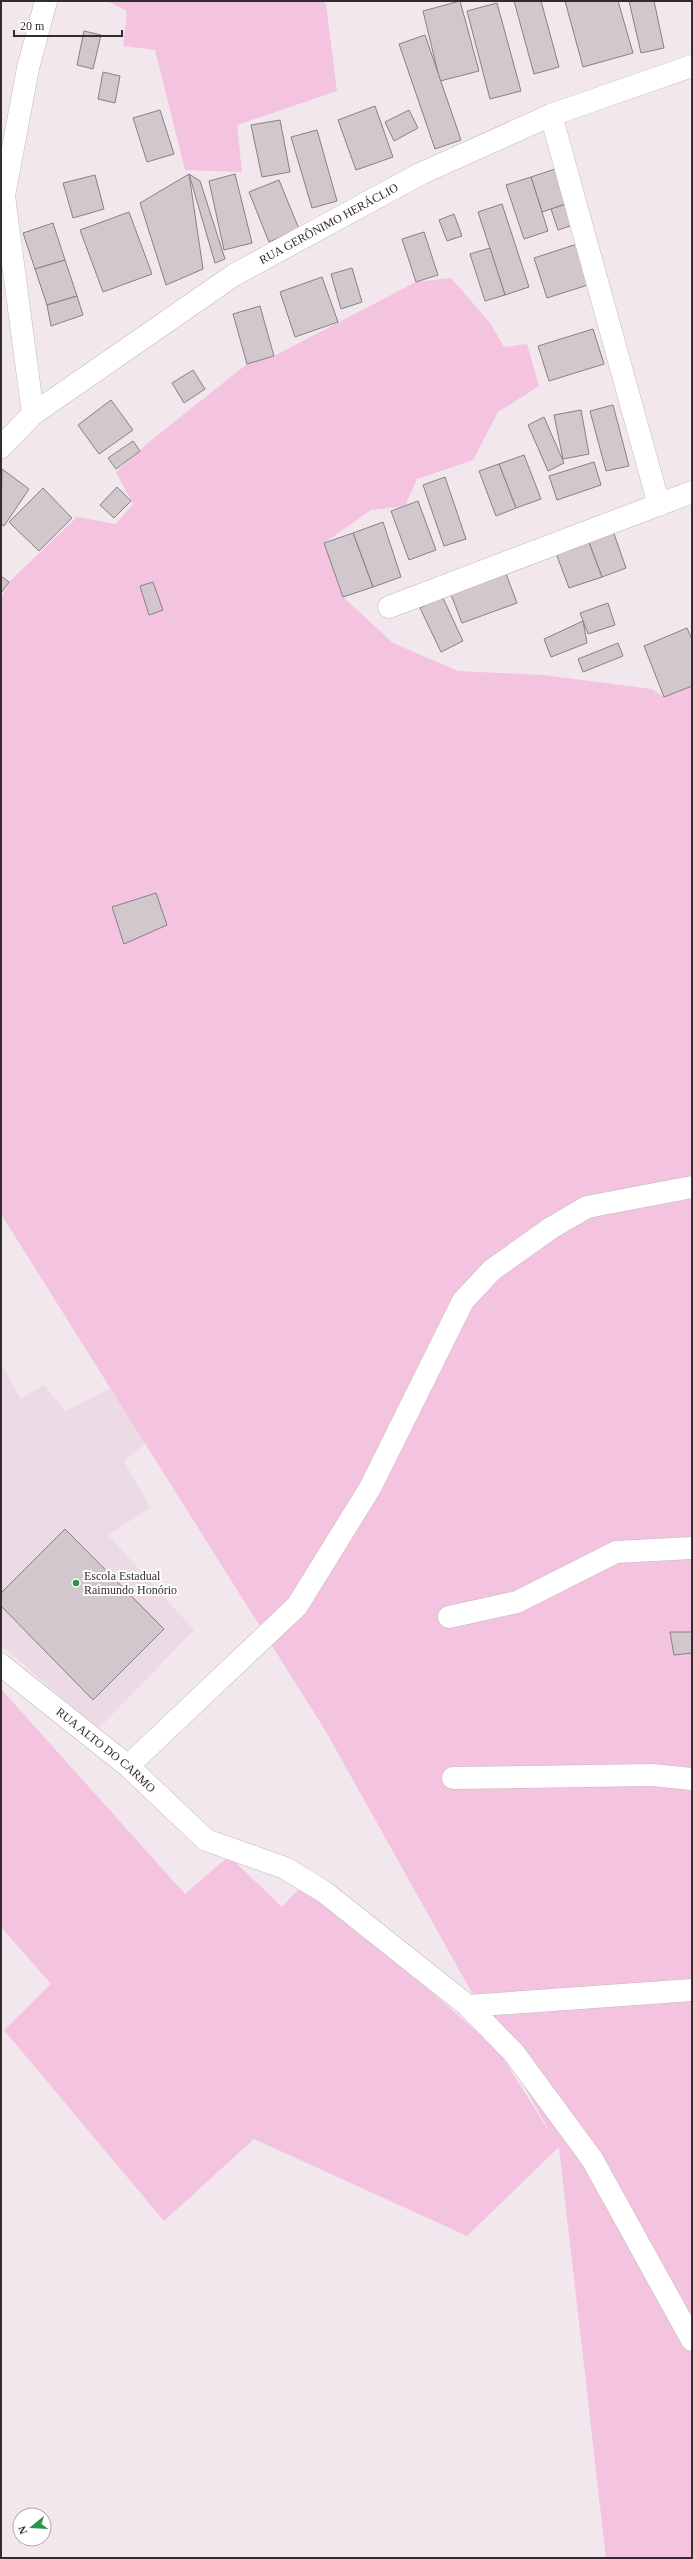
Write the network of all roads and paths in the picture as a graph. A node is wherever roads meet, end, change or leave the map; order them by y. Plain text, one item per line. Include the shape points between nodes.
1 (46, 1) edge
2 (692, 66) edge
3 (552, 115) junction
4 (34, 414) junction
5 (1, 447) edge
6 (692, 492) edge
7 (659, 505) junction
8 (389, 608) dead end
9 (692, 1187) edge
10 (692, 1548) edge
11 (449, 1617) dead end
12 (1, 1665) edge
13 (128, 1766) junction
14 (453, 1778) dead end
15 (692, 1779) edge
16 (692, 1990) edge
17 (468, 2006) junction
18 (692, 2340) edge

1 - 4 street via 28,68 4,196
2 - 3 street, RUA GERÔNIMO HERÁCLIO
3 - 4 street, RUA GERÔNIMO HERÁCLIO via 420,174 234,275
3 - 7 street
4 - 5 street, RUA GERÔNIMO HERÁCLIO
6 - 7 street
7 - 8 street
9 - 13 street via 587,1207 551,1228 492,1270 463,1301 370,1488 297,1606
10 - 11 street via 616,1552 517,1602
12 - 13 street, RUA ALTO DO CARMO
13 - 17 street, RUA ALTO DO CARMO via 206,1840 285,1868 323,1891
14 - 15 street via 652,1775
16 - 17 street
17 - 18 street via 514,2053 592,2159

